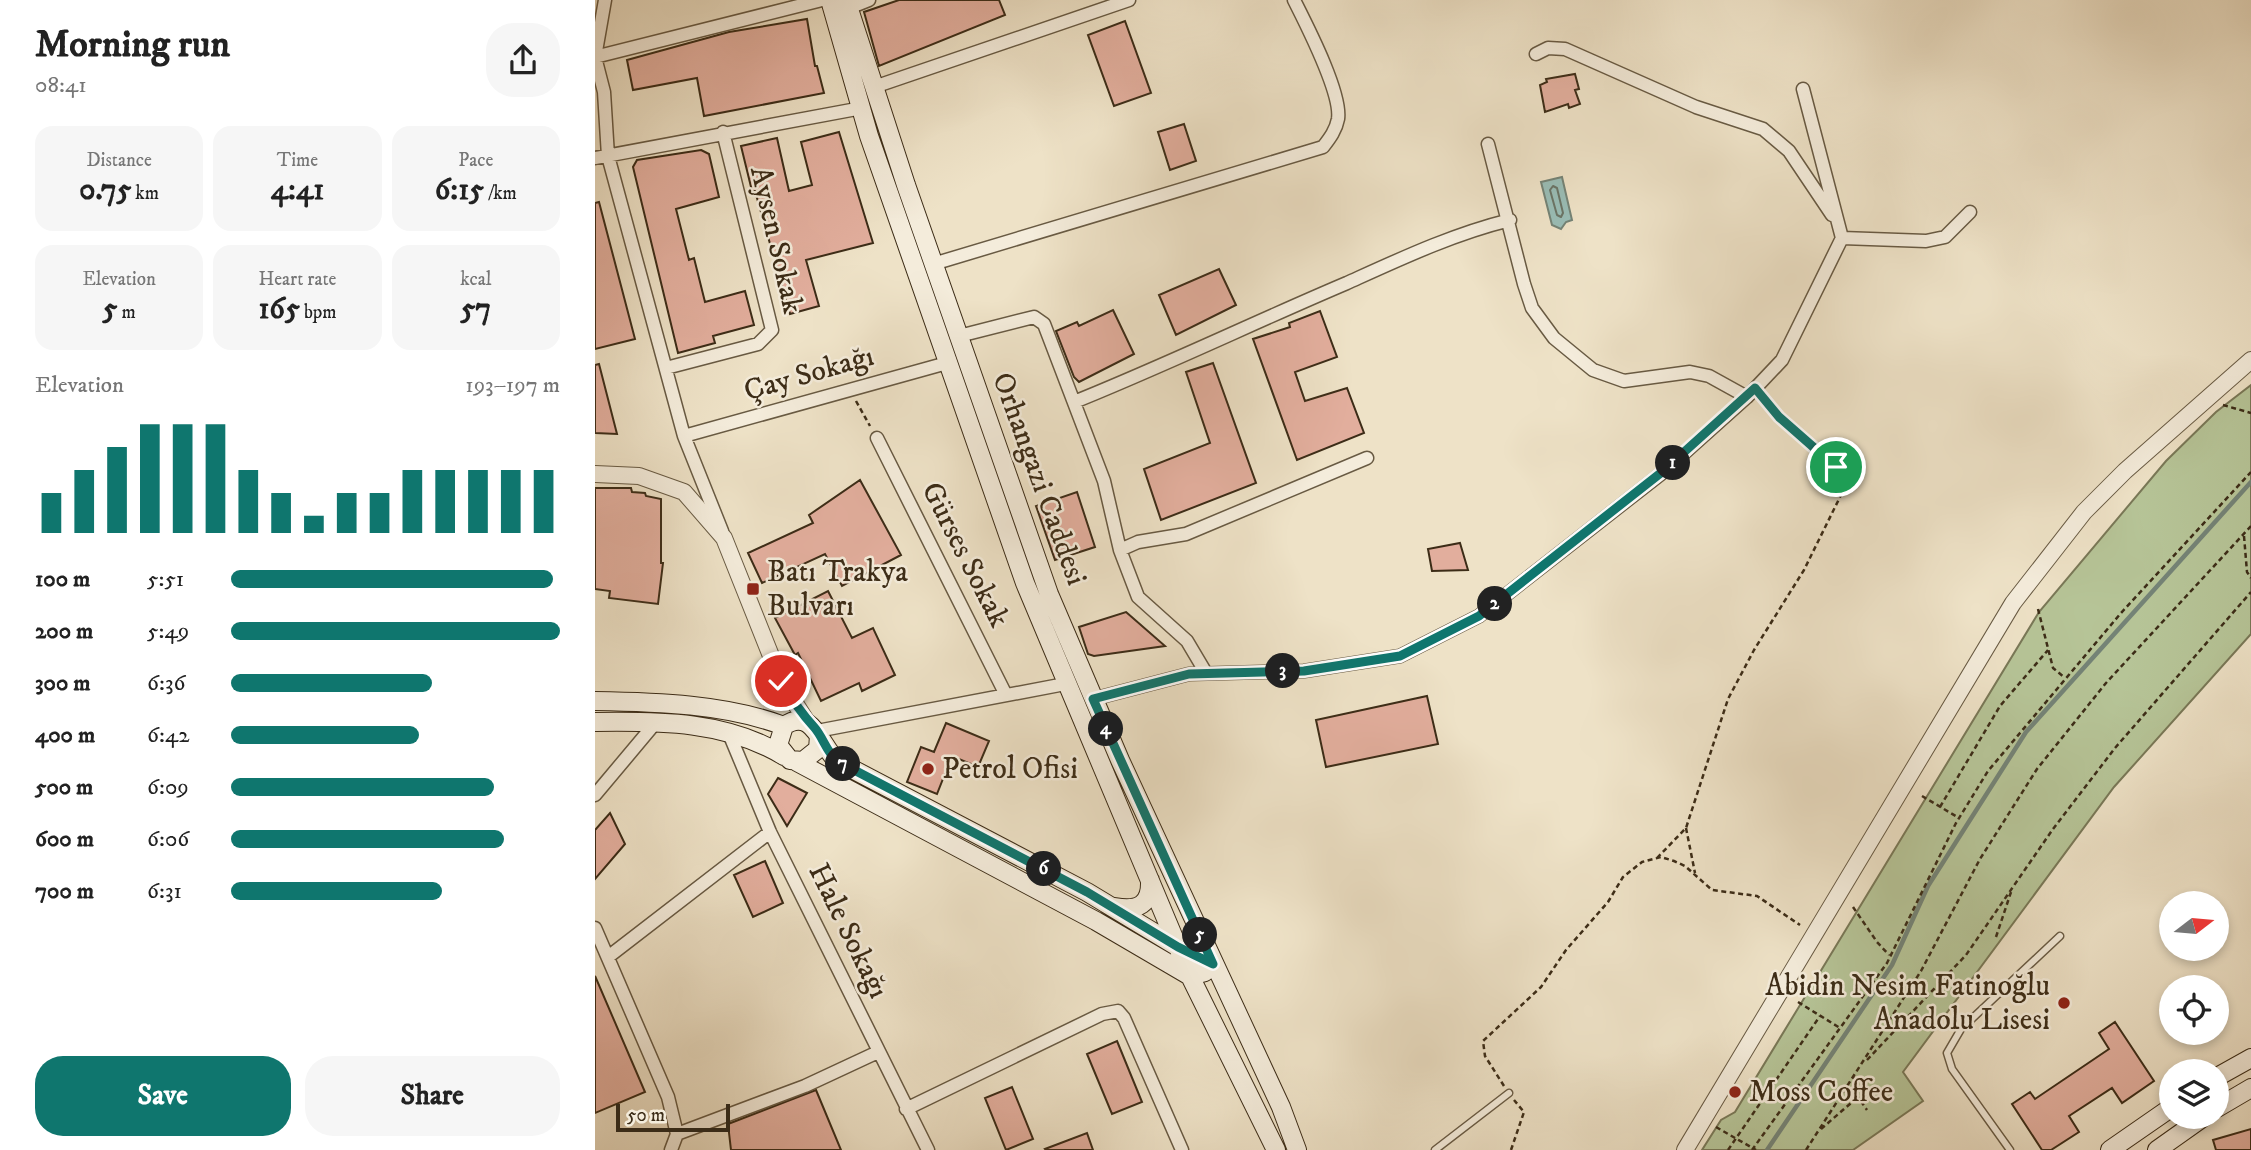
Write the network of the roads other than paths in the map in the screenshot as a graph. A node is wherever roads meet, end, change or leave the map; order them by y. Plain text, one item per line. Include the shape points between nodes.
1 (605, 0) edge
2 (822, 0) edge
3 (830, 0) edge
4 (869, 0) edge
5 (1129, 0) edge
6 (1294, 0) edge
7 (848, 4) edge
8 (1536, 54) dead end
9 (595, 57) edge
10 (874, 88) junction
11 (1803, 89) dead end
12 (862, 108) junction
13 (723, 132) junction
14 (1488, 144) dead end
15 (602, 157) edge
16 (1970, 212) dead end
17 (1510, 220) junction
18 (1838, 224) junction
19 (1842, 238) junction
20 (933, 264) junction
21 (959, 336) junction
22 (2251, 360) edge
23 (947, 363) junction
24 (666, 368) junction
25 (1751, 392) junction
26 (1074, 402) junction
27 (684, 436) junction
28 (877, 438) road end
29 (1367, 458) dead end
30 (595, 474) edge
31 (724, 538) junction
32 (1120, 550) junction
33 (1206, 673) junction
34 (1065, 684) junction
35 (1006, 695) junction
36 (1093, 699) junction
37 (595, 701) edge
38 (656, 721) junction
39 (595, 722) edge
40 (803, 727) junction
41 (728, 732) junction
42 (793, 761) junction
43 (595, 795) edge
44 (770, 832) junction
45 (1150, 880) junction
46 (1111, 906) junction
47 (595, 928) edge
48 (2060, 936) dead end
49 (1178, 947) junction
50 (608, 957) junction
51 (1213, 964) junction
52 (1190, 976) junction
53 (878, 1052) junction
54 (2251, 1058) edge
55 (2229, 1070) edge
56 (2251, 1088) edge
57 (1509, 1093) road end
58 (2229, 1101) edge
59 (906, 1109) junction
60 (2159, 1116) edge
61 (2187, 1129) edge
62 (677, 1134) junction
63 (671, 1150) edge
64 (928, 1150) edge
65 (1182, 1150) edge
66 (1276, 1150) edge
67 (1297, 1150) edge
68 (1435, 1150) edge
69 (1685, 1150) edge
70 (2010, 1150) edge
71 (2110, 1150) edge
72 (2157, 1150) edge

1 - 9 street
2 - 9 street
3 - 12 main road, Orhangazi Caddesi
4 - 7 street
5 - 10 street
6 - 20 street via 1323,57 1339,115 1335,131 1323,147
7 - 10 main road, Orhangazi Caddesi
8 - 18 street via 1548,48 1565,49 1696,107 1763,129 1789,151
9 - 15 street via 604,92
10 - 20 main road, Orhangazi Caddesi
11 - 18 street
12 - 13 street
12 - 23 main road, Orhangazi Caddesi
13 - 15 street
13 - 24 street, Aysen Sokak via 772,330 758,344
14 - 17 street
15 - 24 street
16 - 19 street via 1945,237 1926,242
17 - 25 street via 1532,308 1555,338 1593,370 1624,381 1690,372
17 - 26 street via 1468,231
18 - 19 street
19 - 25 street via 1782,360
20 - 21 main road, Orhangazi Caddesi
21 - 26 street via 1034,317 1044,324
21 - 36 main road, Orhangazi Caddesi via 1049,594
22 - 69 street via 2084,512 2014,603
23 - 27 street, Çay Sokağı
23 - 34 main road, Orhangazi Caddesi
24 - 27 street
25 - 33 street via 1662,472 1468,622 1400,656 1304,671
26 - 32 street via 1104,481
27 - 31 street
28 - 35 street, Gürses Sokak
29 - 32 street via 1186,534 1138,542
30 - 31 street via 639,476 684,492
31 - 40 street
32 - 33 street via 1138,597 1187,640
33 - 36 street
34 - 35 street
34 - 45 main road, Orhangazi Caddesi
35 - 40 street
36 - 51 main road, Orhangazi Caddesi
37 - 40 main road via 754,715
38 - 39 main road
38 - 41 main road
38 - 43 street
40 - 42 main road via 778,745
40 - 42 main road via 815,755
40 - 46 main road via 837,761
41 - 42 main road via 764,744
41 - 44 street, Hale Sokağı
42 - 52 main road via 1096,921
44 - 50 street
44 - 53 street, Hale Sokağı
45 - 46 main road via 1145,904 1136,909
45 - 49 main road, Orhangazi Caddesi
46 - 49 main road
47 - 50 street
48 - 70 lane via 1961,1030 1947,1053 1952,1069
49 - 51 main road
49 - 52 main road
50 - 62 street via 669,1097
51 - 52 main road
51 - 67 main road
52 - 66 main road
53 - 59 street, Hale Sokağı
53 - 62 street via 805,1086
54 - 55 main road
56 - 58 main road
57 - 68 lane
59 - 64 street, Hale Sokağı
59 - 65 street via 1102,1014 1118,1011
60 - 71 main road
61 - 72 main road
62 - 63 street

